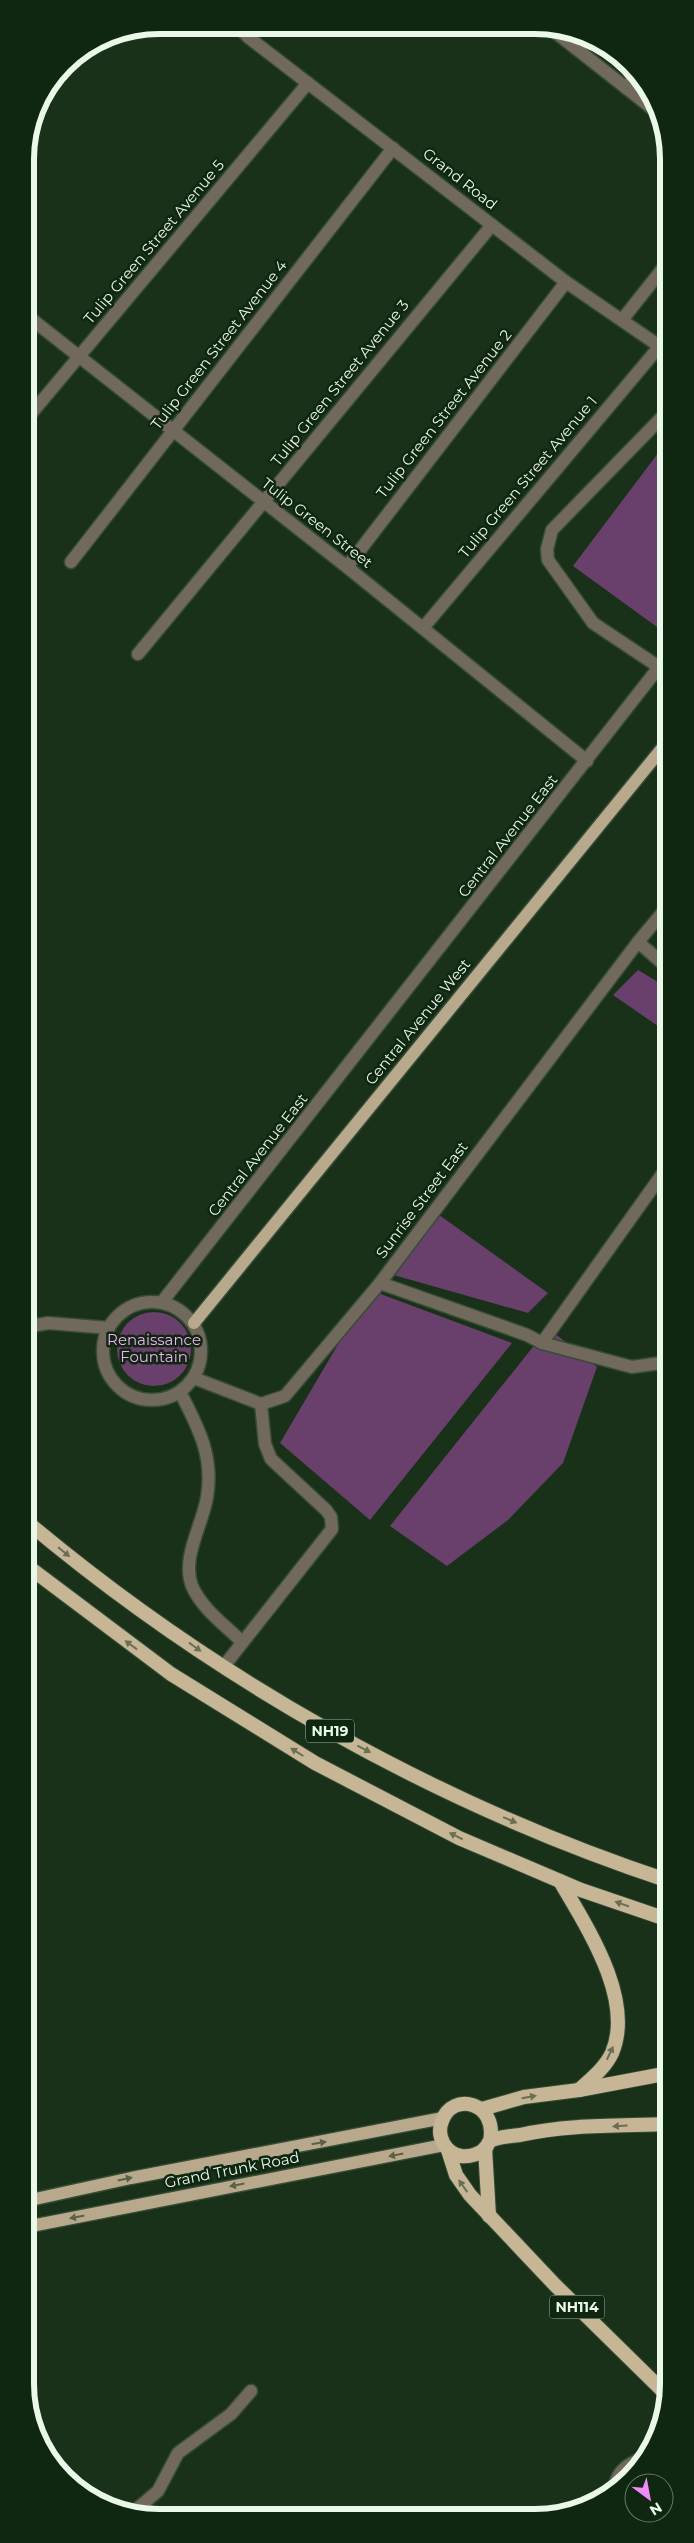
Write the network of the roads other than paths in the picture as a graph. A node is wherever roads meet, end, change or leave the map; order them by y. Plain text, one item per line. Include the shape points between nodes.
1 (245, 34) edge
2 (561, 36) edge
3 (632, 80) edge
4 (308, 83) junction
5 (626, 88) junction
6 (648, 105) edge
7 (393, 148) junction
8 (492, 224) junction
9 (660, 272) edge
10 (566, 282) junction
11 (622, 320) junction
12 (34, 321) edge
13 (660, 347) edge
14 (660, 352) edge
15 (79, 356) junction
16 (34, 409) edge
17 (660, 419) edge
18 (174, 431) junction
19 (264, 502) junction
20 (72, 562) dead end
21 (347, 567) junction
22 (423, 628) junction
23 (138, 654) dead end
24 (660, 668) edge
25 (660, 676) edge
26 (660, 751) edge
27 (587, 762) junction
28 (660, 916) edge
29 (638, 942) junction
30 (660, 961) edge
31 (660, 1177) edge
32 (380, 1283) junction
33 (162, 1302) junction
34 (194, 1323) junction
35 (34, 1326) edge
36 (109, 1328) junction
37 (542, 1343) junction
38 (660, 1363) edge
39 (194, 1378) junction
40 (180, 1392) junction
41 (262, 1404) junction
42 (34, 1528) edge
43 (34, 1571) edge
44 (242, 1642) junction
45 (224, 1666) junction
46 (660, 1878) edge
47 (560, 1881) junction
48 (660, 1917) edge
49 (660, 2075) edge
50 (579, 2090) junction
51 (482, 2109) junction
52 (442, 2118) junction
53 (660, 2125) edge
54 (488, 2145) junction
55 (446, 2148) junction
56 (34, 2199) edge
57 (490, 2216) junction
58 (34, 2225) edge
59 (660, 2388) edge
60 (251, 2391) dead end
61 (630, 2466) edge
62 (616, 2479) edge
63 (138, 2507) edge

1 - 4 street, Grand Road
2 - 5 street
3 - 5 street
4 - 7 street, Grand Road
4 - 15 street, Tulip Green Street Avenue 5
5 - 6 street
7 - 8 street, Grand Road
7 - 18 street, Tulip Green Street Avenue 4
8 - 10 street, Grand Road
8 - 19 street, Tulip Green Street Avenue 3
9 - 11 street
10 - 11 street, Grand Road
10 - 21 street, Tulip Green Street Avenue 2
11 - 13 street, Grand Road
12 - 15 street, Tulip Green Street
14 - 22 street, Tulip Green Street Avenue 1
15 - 16 street, Tulip Green Street Avenue 5
15 - 18 street, Tulip Green Street
17 - 24 street, Central Avenue East via 552,530 547,549 548,560 593,623
18 - 19 street, Tulip Green Street
18 - 20 street, Tulip Green Street Avenue 4
19 - 21 street, Tulip Green Street
19 - 23 street, Tulip Green Street Avenue 3
21 - 22 street, Tulip Green Street
22 - 27 street, Tulip Green Street
25 - 27 street, Central Avenue East
26 - 34 main road, Central Avenue West
27 - 33 street, Central Avenue East
28 - 29 street, Sunrise Street East
29 - 30 street
29 - 32 street, Sunrise Street East
31 - 37 street
32 - 37 street
32 - 41 street, Sunrise Street East via 285,1396
33 - 34 street via 180,1309
33 - 36 street via 142,1302 124,1310
34 - 39 street via 201,1341 201,1360
35 - 36 street via 48,1323
36 - 40 street via 103,1342 103,1361 111,1379 125,1393 143,1400 162,1400
37 - 38 street via 632,1367
39 - 40 street
39 - 41 street
40 - 44 street via 203,1436 207,1452 207,1496 188,1568 192,1585 202,1603
41 - 44 street via 266,1444 271,1459 326,1510 332,1526
42 -> 45 highway, NH19 via 106,1586
47 -> 43 highway, NH19 via 459,1838 315,1763 171,1674
44 - 45 street
45 -> 46 highway, NH19 via 333,1733 470,1803 599,1858
48 -> 47 highway, NH19
50 -> 47 highway via 600,2071 612,2053 618,2030 617,2002 610,1978
49 - 50 highway
51 -> 50 highway via 524,2097
51 - 52 highway via 472,2104 460,2104
51 - 54 highway via 491,2124
52 - 55 highway, NH114 via 440,2127
56 -> 52 main road, Grand Trunk Road
53 -> 54 highway via 530,2133
54 - 55 highway via 471,2156 455,2154
54 - 57 highway
57 -> 55 highway, NH114 via 462,2186
55 -> 58 main road, Grand Trunk Road
57 - 59 highway, NH114 via 555,2286
60 - 63 street via 231,2414 178,2454 158,2491
61 - 62 street

